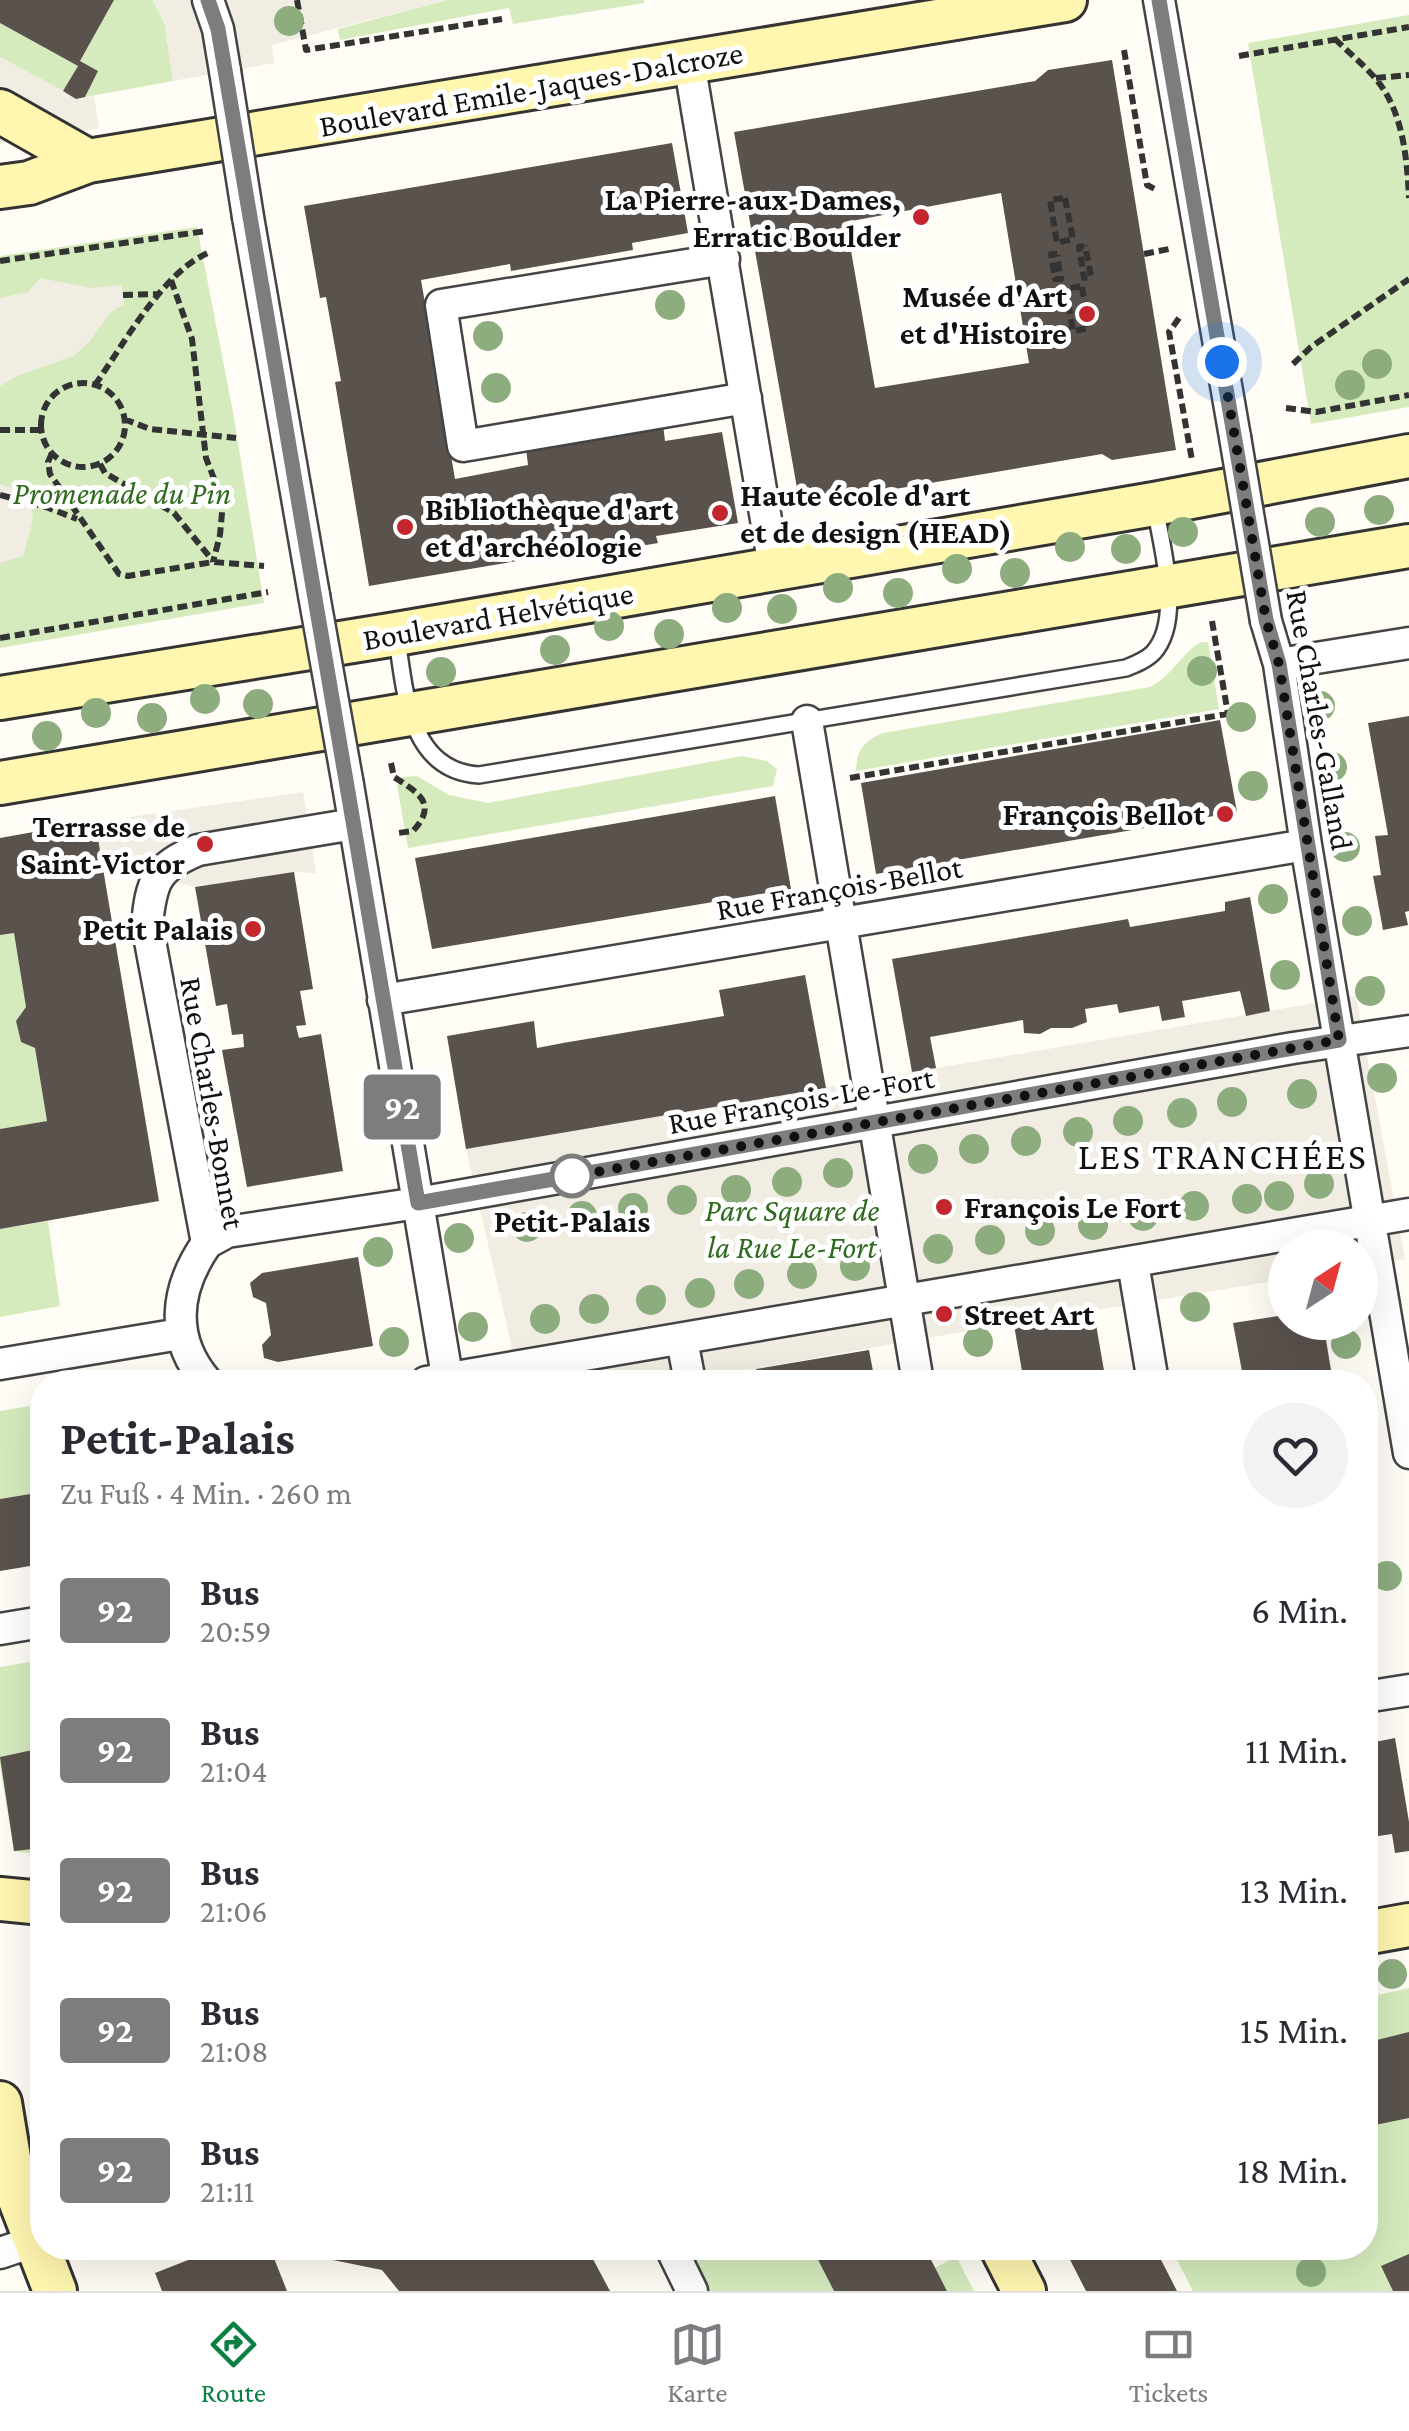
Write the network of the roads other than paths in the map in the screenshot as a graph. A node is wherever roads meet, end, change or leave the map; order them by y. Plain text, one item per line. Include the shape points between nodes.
1 (209, 0) edge
2 (1065, 0) edge
3 (1158, 0) edge
4 (689, 62) junction
5 (0, 112) edge
6 (88, 160) junction
7 (0, 187) edge
8 (724, 260) junction
9 (746, 398) junction
10 (1409, 456) edge
11 (1154, 504) junction
12 (1409, 546) edge
13 (774, 567) junction
14 (1168, 584) junction
15 (396, 634) junction
16 (1409, 643) edge
17 (1279, 664) junction
18 (0, 698) edge
19 (408, 716) junction
20 (807, 720) junction
21 (0, 783) edge
22 (354, 824) junction
23 (1306, 845) junction
24 (840, 924) junction
25 (384, 1000) junction
26 (1409, 1030) edge
27 (1339, 1040) junction
28 (875, 1122) junction
29 (418, 1203) junction
30 (1409, 1214) edge
31 (1372, 1220) junction
32 (207, 1243) junction
33 (1134, 1263) junction
34 (904, 1303) junction
35 (180, 1334) junction
36 (682, 1340) junction
37 (0, 1364) edge
38 (198, 1370) edge
39 (439, 1370) edge
40 (505, 1370) edge
41 (688, 1370) edge
42 (916, 1370) edge
43 (1151, 1370) edge
44 (1409, 1453) edge
45 (30, 1624) edge
46 (0, 1629) edge
47 (1409, 1690) edge
48 (1378, 1695) edge
49 (0, 1899) edge
50 (30, 1902) edge
51 (1409, 1925) edge
52 (1378, 1931) edge
53 (0, 2103) edge
54 (25, 2245) edge
55 (35, 2260) edge
56 (677, 2260) edge
57 (1008, 2260) edge
58 (55, 2291) edge
59 (692, 2291) edge
60 (1024, 2291) edge

1 - 22 street, bridge
2 - 4 main road, Boulevard Emile-Jaques-Dalcroze
3 - 17 street, Rue Charles-Galland, bridge
4 - 6 main road, Boulevard Emile-Jaques-Dalcroze
4 - 8 street
5 - 6 main road
6 - 7 main road, Boulevard Emile-Jaques-Dalcroze
8 - 9 street
8 - 9 street via 440,305 464,446
9 - 13 street
10 - 11 main road, Boulevard Helvétique
11 - 13 main road, Boulevard Helvétique
11 - 14 lane
12 - 14 main road
13 - 15 main road, Boulevard Helvétique
14 - 19 main road
14 - 20 lane via 1162,642 1126,668
15 - 18 main road, Boulevard Helvétique
15 - 19 lane
16 - 17 street
17 - 23 street, Rue Charles-Galland
19 - 20 lane via 446,765 480,775
19 - 21 main road
20 - 24 street
22 - 25 street
22 - 32 street, Rue Charles-Bonnet via 198,850 174,860 155,884 147,926
23 - 24 street, Rue François-Bellot
23 - 27 street, Rue Charles-Galland
24 - 25 street, Rue François-Bellot
24 - 28 street
25 - 29 street
26 - 27 street, Rue François-Le-Fort
27 - 28 street, Rue François-Le-Fort
27 - 31 street, Rue Charles-Galland
28 - 29 street, Rue François-Le-Fort
28 - 34 street
29 - 32 street, Rue François-Le-Fort via 227,1232
29 - 39 street
30 - 31 street
31 - 33 street
31 - 44 street, Rue Charles-Galland
32 - 35 street, Rue Charles-Bonnet via 184,1282
33 - 34 street
33 - 43 street
34 - 36 street
34 - 42 street
35 - 37 street
35 - 38 street
36 - 40 street
36 - 41 street
45 - 46 street
47 - 48 street
49 - 50 main road
51 - 52 main road
53 - 54 main road
55 - 58 main road
56 - 59 street
57 - 60 main road

